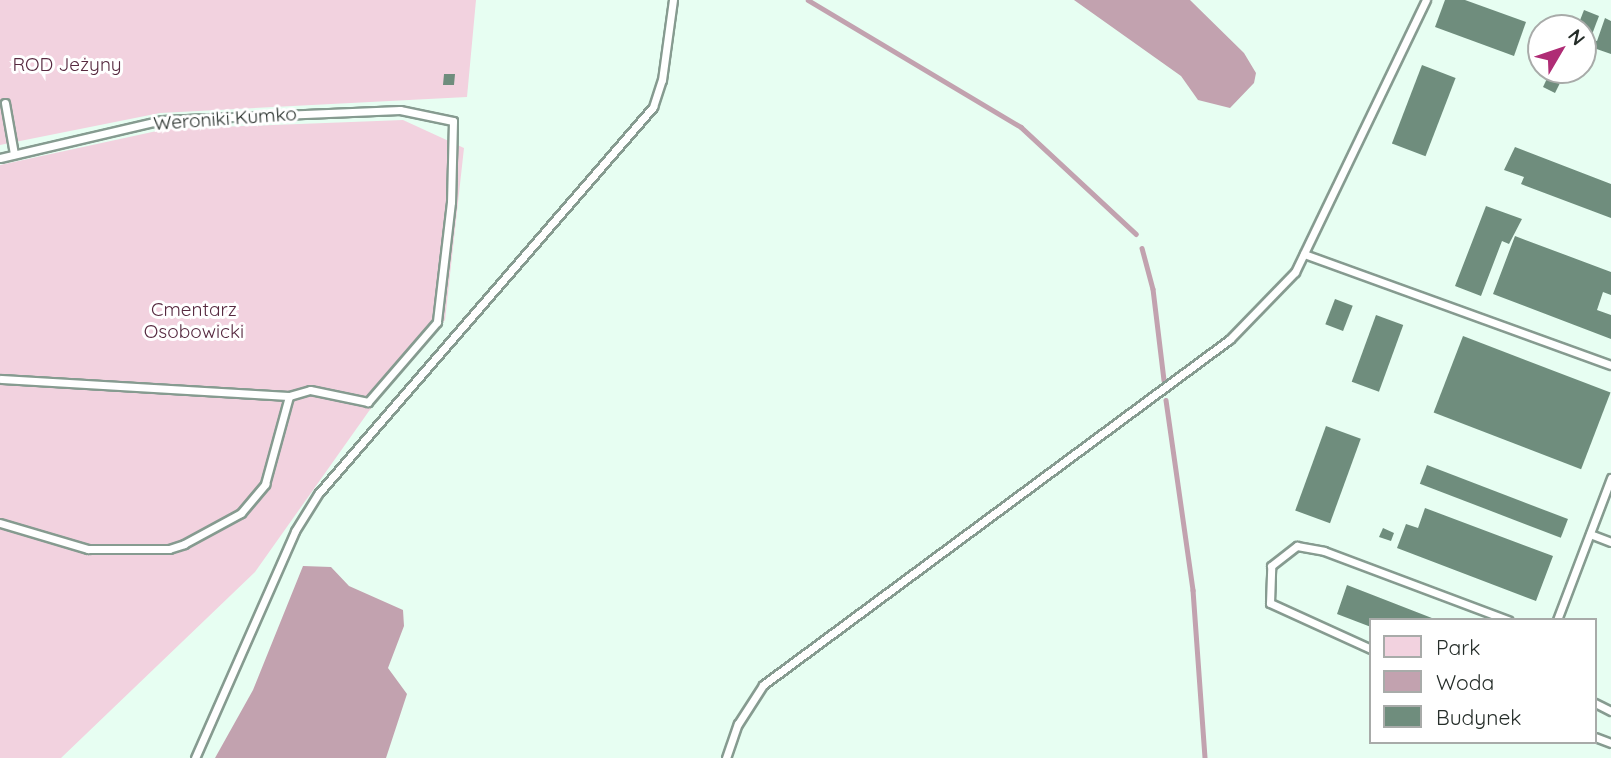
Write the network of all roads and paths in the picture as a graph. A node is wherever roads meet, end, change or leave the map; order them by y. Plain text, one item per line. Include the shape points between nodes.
1 (673, 0) edge
2 (1426, 0) edge
3 (5, 103) dead end
4 (14, 154) junction
5 (0, 158) edge
6 (1304, 254) junction
7 (1611, 365) edge
8 (0, 379) edge
9 (289, 396) junction
10 (1611, 478) edge
11 (0, 523) edge
12 (1590, 534) junction
13 (1611, 542) edge
14 (1503, 618) edge
15 (1558, 618) edge
16 (1370, 649) edge
17 (195, 758) edge
18 (726, 758) edge

1 - 17 lane via 662,80 653,107 318,494 295,531
2 - 6 lane
3 - 4 lane
4 - 5 lane, Weroniki Kumko
4 - 9 lane, Weroniki Kumko via 162,120 400,110 453,121 451,202 437,322 368,402 310,390
6 - 7 lane
6 - 18 lane via 1295,272 1230,339 763,685 737,724
8 - 9 lane
9 - 11 lane via 265,484 231,520 184,544 169,549 88,549
10 - 12 lane
12 - 13 lane
12 - 15 lane
14 - 16 lane via 1324,551 1297,546 1271,566 1270,603

